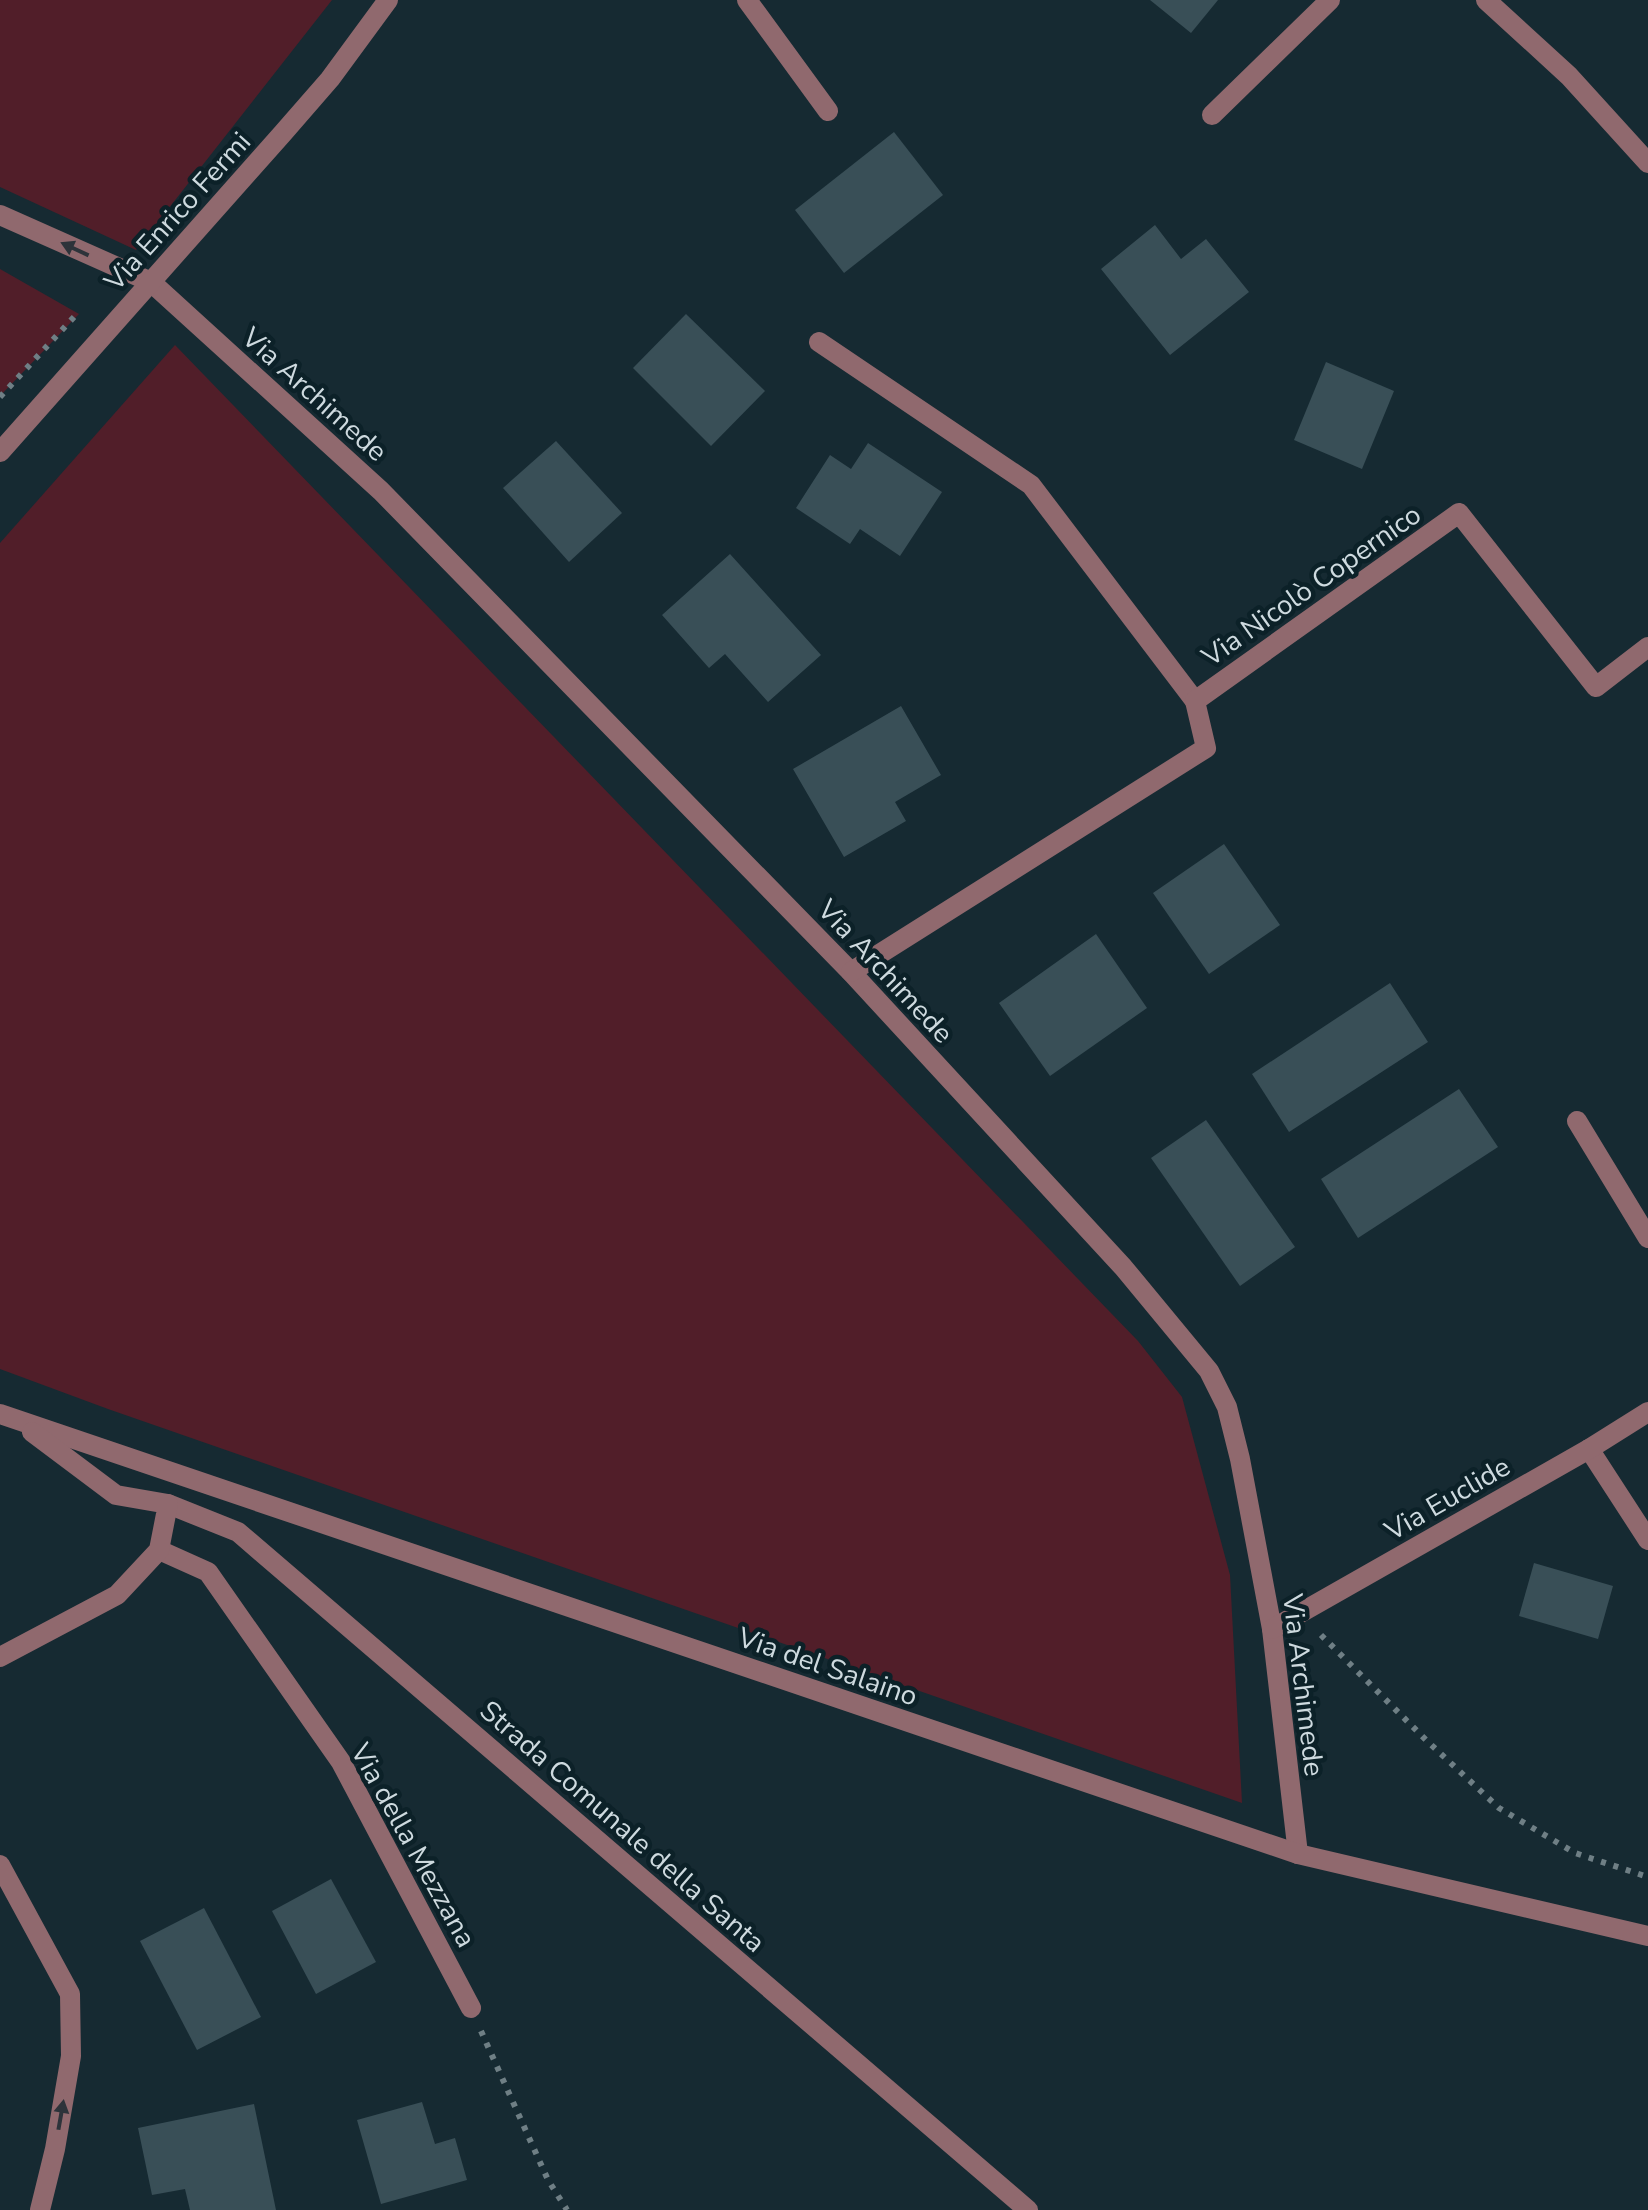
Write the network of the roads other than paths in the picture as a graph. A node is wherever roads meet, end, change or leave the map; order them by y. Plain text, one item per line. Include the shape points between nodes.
1 (388, 0) edge
2 (747, 0) edge
3 (1330, 0) edge
4 (1486, 0) edge
5 (828, 111) dead end
6 (1212, 115) dead end
7 (1648, 163) edge
8 (0, 215) edge
9 (150, 282) junction
10 (820, 342) dead end
11 (0, 452) edge
12 (1648, 646) edge
13 (1195, 701) junction
14 (851, 972) junction
15 (1577, 1121) dead end
16 (1648, 1238) edge
17 (1648, 1412) edge
18 (8, 1416) edge
19 (1590, 1450) junction
20 (168, 1504) junction
21 (1648, 1540) edge
22 (158, 1550) junction
23 (1272, 1630) junction
24 (0, 1657) edge
25 (1298, 1854) junction
26 (0, 1865) edge
27 (1648, 1936) edge
28 (471, 2008) road end
29 (40, 2210) edge
30 (1028, 2210) edge

1 - 9 street, Via Enrico Fermi via 330,78
2 - 5 street
3 - 6 street
4 - 7 street
9 -> 8 street, Via Archimede
9 - 11 street, Via Enrico Fermi
9 - 14 street, Via Archimede via 381,491
10 - 13 street via 1031,486
12 - 13 street, Via Nicolò Copernico via 1596,687 1459,514
13 - 14 street, Via Nicolò Copernico via 1206,748
14 - 23 street, Via Archimede via 1208,1370 1236,1442
15 - 16 street
17 - 19 street, Via Euclide
18 - 20 street, Strada Comunale della Santa via 116,1494
18 - 25 street, Via del Salaino
19 - 21 street
19 - 23 street, Via Euclide
20 - 22 street
20 - 30 street, Strada Comunale della Santa via 238,1532
22 - 24 street via 117,1595
22 - 28 street, Via della Mezzana via 208,1572 340,1762
23 - 25 street, Via Archimede
25 - 27 street, Via del Salaino
29 -> 26 street via 72,2056 70,1994

